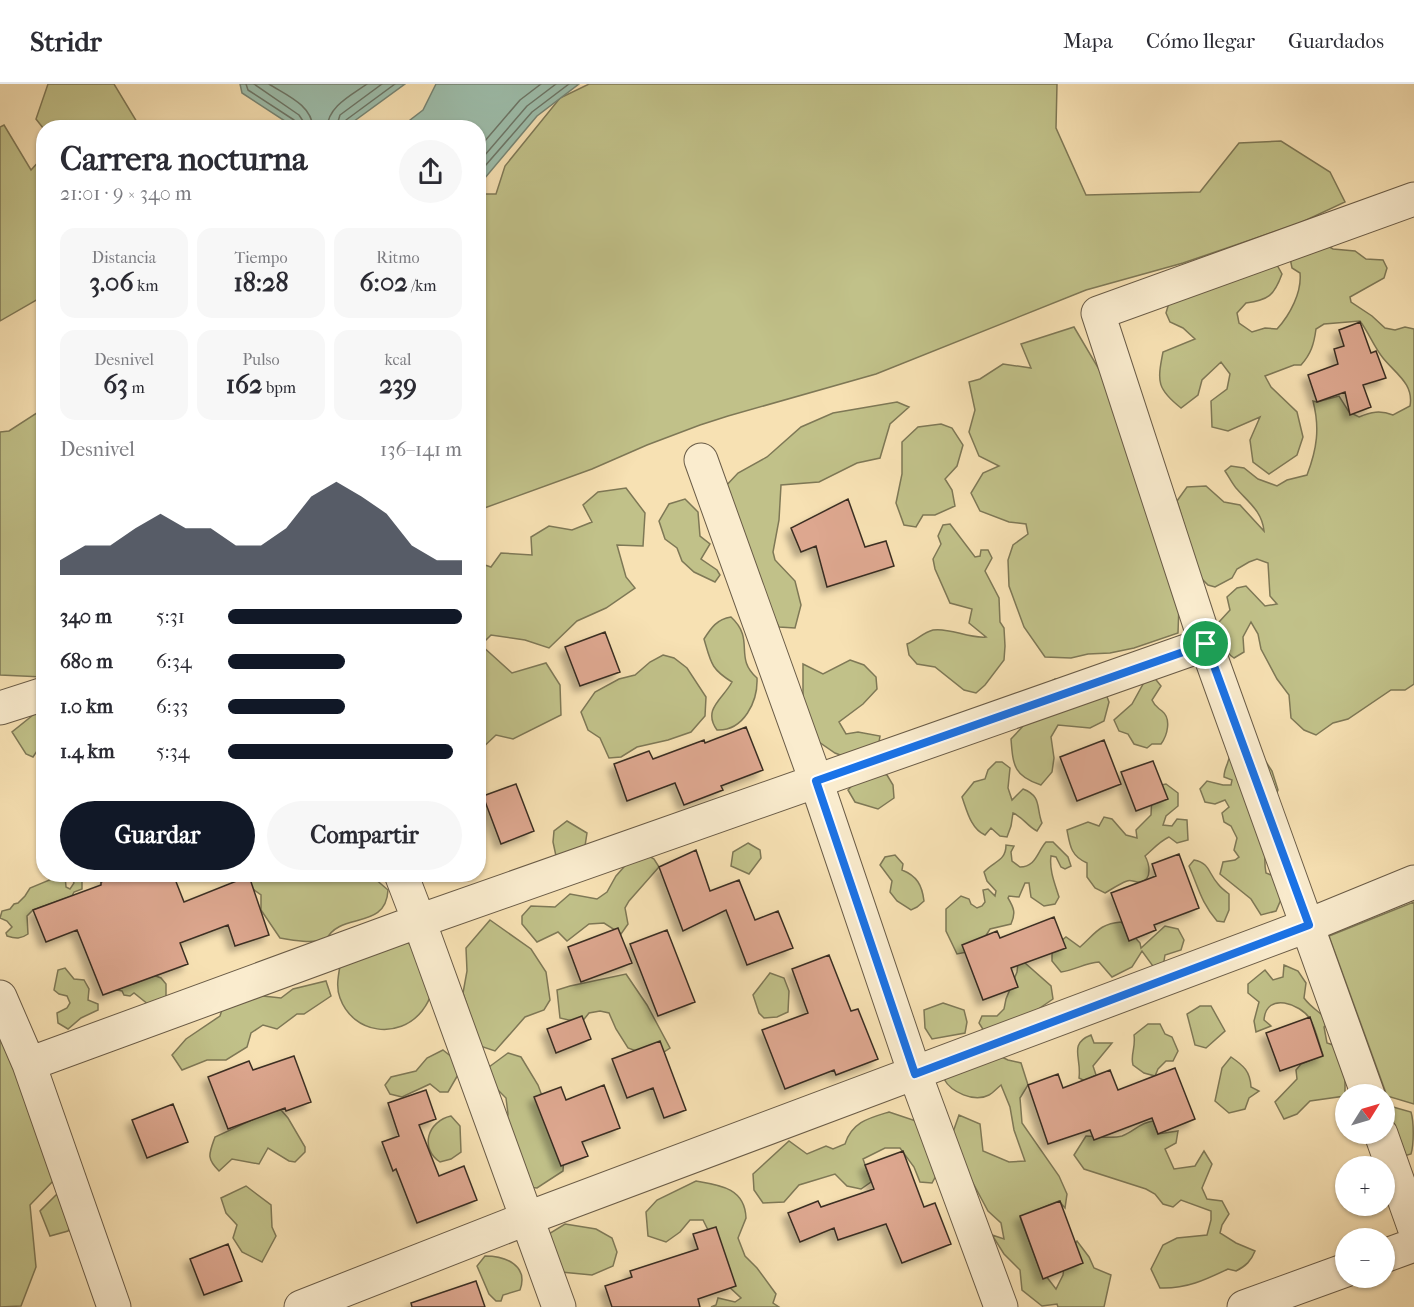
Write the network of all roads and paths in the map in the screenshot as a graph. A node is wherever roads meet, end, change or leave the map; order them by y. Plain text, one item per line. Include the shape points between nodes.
1 (1414, 199) edge
2 (701, 460) dead end
3 (1206, 644) junction
4 (36, 697) edge
5 (0, 708) edge
6 (816, 781) junction
7 (403, 882) edge
8 (1414, 882) edge
9 (419, 921) junction
10 (1309, 925) junction
11 (0, 998) edge
12 (29, 1064) junction
13 (915, 1074) junction
14 (1364, 1084) edge
15 (1385, 1144) edge
16 (528, 1218) junction
17 (1414, 1227) edge
18 (1414, 1245) edge
19 (1395, 1252) edge
20 (1335, 1274) edge
21 (114, 1307) edge
22 (301, 1307) edge
23 (559, 1307) edge
24 (1001, 1307) edge
25 (1244, 1307) edge

1 - 3 street via 1098,313
2 - 6 street
3 - 6 street
3 - 10 street
4 - 5 street
6 - 9 street
6 - 13 street
7 - 9 street
8 - 10 street
9 - 12 street
9 - 16 street
10 - 13 street
10 - 14 street
11 - 12 street
12 - 21 street
13 - 16 street
13 - 24 street
15 - 17 street
16 - 22 street
16 - 23 street
18 - 19 street
20 - 25 street

